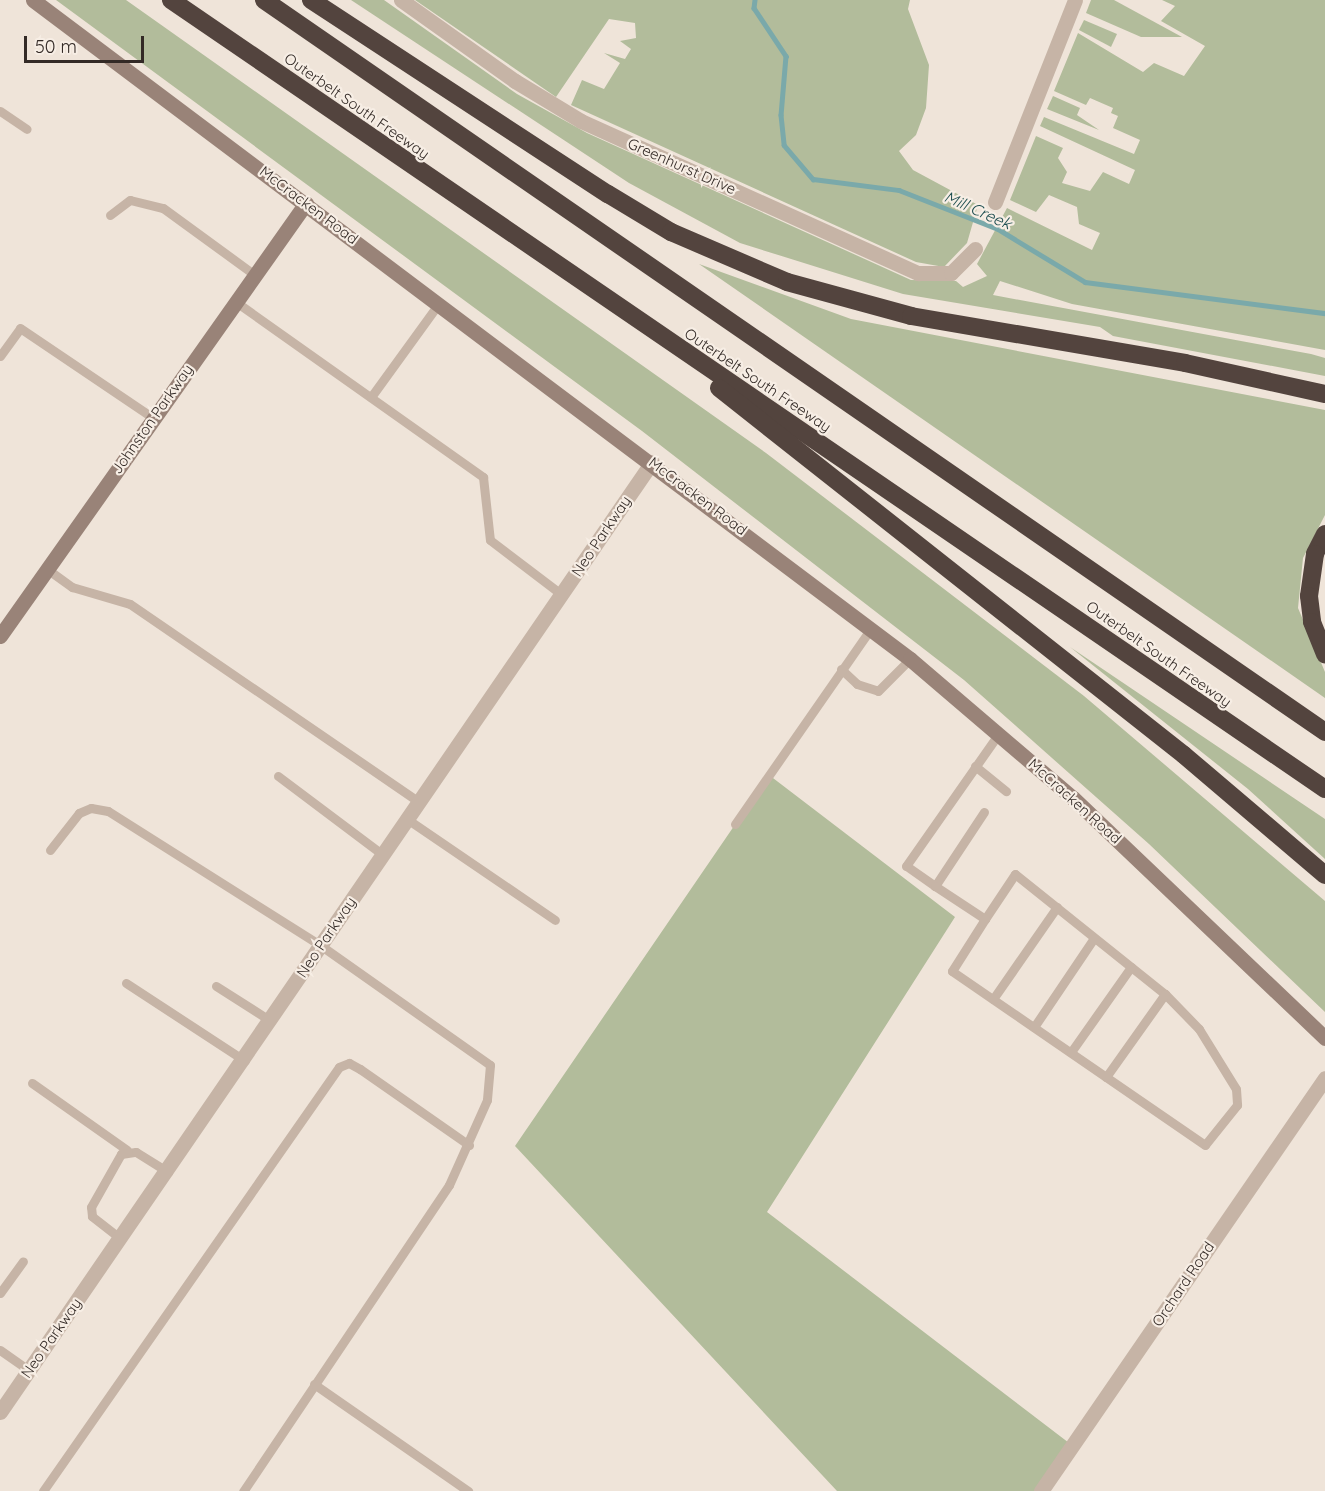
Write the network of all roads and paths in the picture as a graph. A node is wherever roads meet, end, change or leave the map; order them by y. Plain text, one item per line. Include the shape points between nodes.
1 (33, 0) edge
2 (171, 0) edge
3 (264, 0) edge
4 (311, 0) edge
5 (401, 0) edge
6 (1075, 0) edge
7 (0, 111) edge
8 (27, 129) dead end
9 (306, 202) junction
10 (994, 202) dead end
11 (110, 215) dead end
12 (975, 249) dead end
13 (255, 275) junction
14 (592, 290) junction
15 (236, 302) junction
16 (440, 303) junction
17 (0, 356) edge
18 (1325, 394) edge
19 (371, 397) junction
20 (152, 417) junction
21 (652, 462) junction
22 (1325, 534) edge
23 (47, 569) junction
24 (561, 594) junction
25 (871, 628) junction
26 (0, 636) edge
27 (1325, 654) edge
28 (910, 658) junction
29 (842, 669) junction
30 (1325, 732) edge
31 (999, 733) junction
32 (975, 766) junction
33 (278, 776) dead end
34 (1325, 789) edge
35 (1006, 791) dead end
36 (418, 801) junction
37 (984, 812) dead end
38 (406, 819) junction
39 (735, 824) dead end
40 (50, 850) dead end
41 (382, 854) junction
42 (1325, 875) edge
43 (935, 886) junction
44 (1057, 907) junction
45 (555, 920) dead end
46 (985, 920) junction
47 (1094, 938) junction
48 (320, 945) junction
49 (1131, 967) junction
50 (126, 983) dead end
51 (216, 986) dead end
52 (1165, 994) junction
53 (993, 999) junction
54 (272, 1021) junction
55 (1034, 1027) junction
56 (1325, 1038) edge
57 (1071, 1052) junction
58 (245, 1061) junction
59 (1106, 1077) junction
60 (1325, 1078) edge
61 (32, 1083) dead end
62 (469, 1145) junction
63 (127, 1150) junction
64 (168, 1172) junction
65 (121, 1239) junction
66 (22, 1261) dead end
67 (0, 1293) edge
68 (0, 1350) edge
69 (29, 1370) junction
70 (314, 1384) junction
71 (0, 1412) edge
72 (43, 1491) edge
73 (243, 1491) edge
74 (468, 1491) edge
75 (1041, 1491) edge

1 - 9 street, McCracken Road
2 - 14 highway, Outerbelt South Freeway
3 - 30 highway, Outerbelt South Freeway
4 - 18 highway via 608,194 689,241 787,282 911,316 1185,363
5 - 12 street, Greenhurst Drive via 515,81 581,121 918,273 951,273
6 - 10 street
7 - 8 lane
9 - 13 street, Johnston Parkway
9 - 16 street, McCracken Road
11 - 13 lane via 130,200 163,208
13 - 15 street, Johnston Parkway
14 - 34 highway, Outerbelt South Freeway
14 - 42 highway via 959,575
15 - 19 lane
15 - 20 street, Johnston Parkway
16 - 19 lane
16 - 21 street, McCracken Road
17 - 20 lane via 20,328
19 - 24 lane via 483,477 490,540
20 - 23 street, Johnston Parkway
21 - 24 street, Neo Parkway
21 - 25 street, McCracken Road
22 - 27 highway via 1315,554 1309,596 1312,622
23 - 26 street, Johnston Parkway
23 - 36 lane via 72,587 130,604
24 - 36 street, Neo Parkway
25 - 28 street, McCracken Road
25 - 29 lane
28 - 29 lane via 878,691 857,684
28 - 31 street, McCracken Road
29 - 39 lane
31 - 32 lane
31 - 56 street, McCracken Road
32 - 35 lane
32 - 43 lane via 906,866
33 - 41 lane
36 - 38 street, Neo Parkway
37 - 43 lane
38 - 41 street, Neo Parkway
38 - 45 lane
40 - 48 lane via 79,813 91,808 108,811
41 - 48 street, Neo Parkway
43 - 46 lane
44 - 46 lane via 1015,874
44 - 47 lane
44 - 53 lane
46 - 53 lane via 951,971
47 - 49 lane
47 - 55 lane
48 - 54 street, Neo Parkway
48 - 62 lane via 489,1065 488,1100
49 - 52 lane
49 - 57 lane
50 - 58 lane
51 - 54 lane
52 - 59 lane
52 - 59 lane via 1198,1029 1236,1089 1237,1105 1205,1145
53 - 55 lane
54 - 58 street, Neo Parkway
55 - 57 lane
57 - 59 lane
58 - 64 street, Neo Parkway
60 - 75 street, Orchard Road
61 - 63 lane
62 - 70 lane via 448,1185
62 - 72 lane via 360,1069 349,1063 339,1067
63 - 64 lane
63 - 65 lane via 91,1207 92,1216
64 - 65 street, Neo Parkway
65 - 69 street, Neo Parkway
66 - 67 lane
68 - 69 lane
69 - 71 street, Neo Parkway
70 - 73 lane
70 - 74 lane

